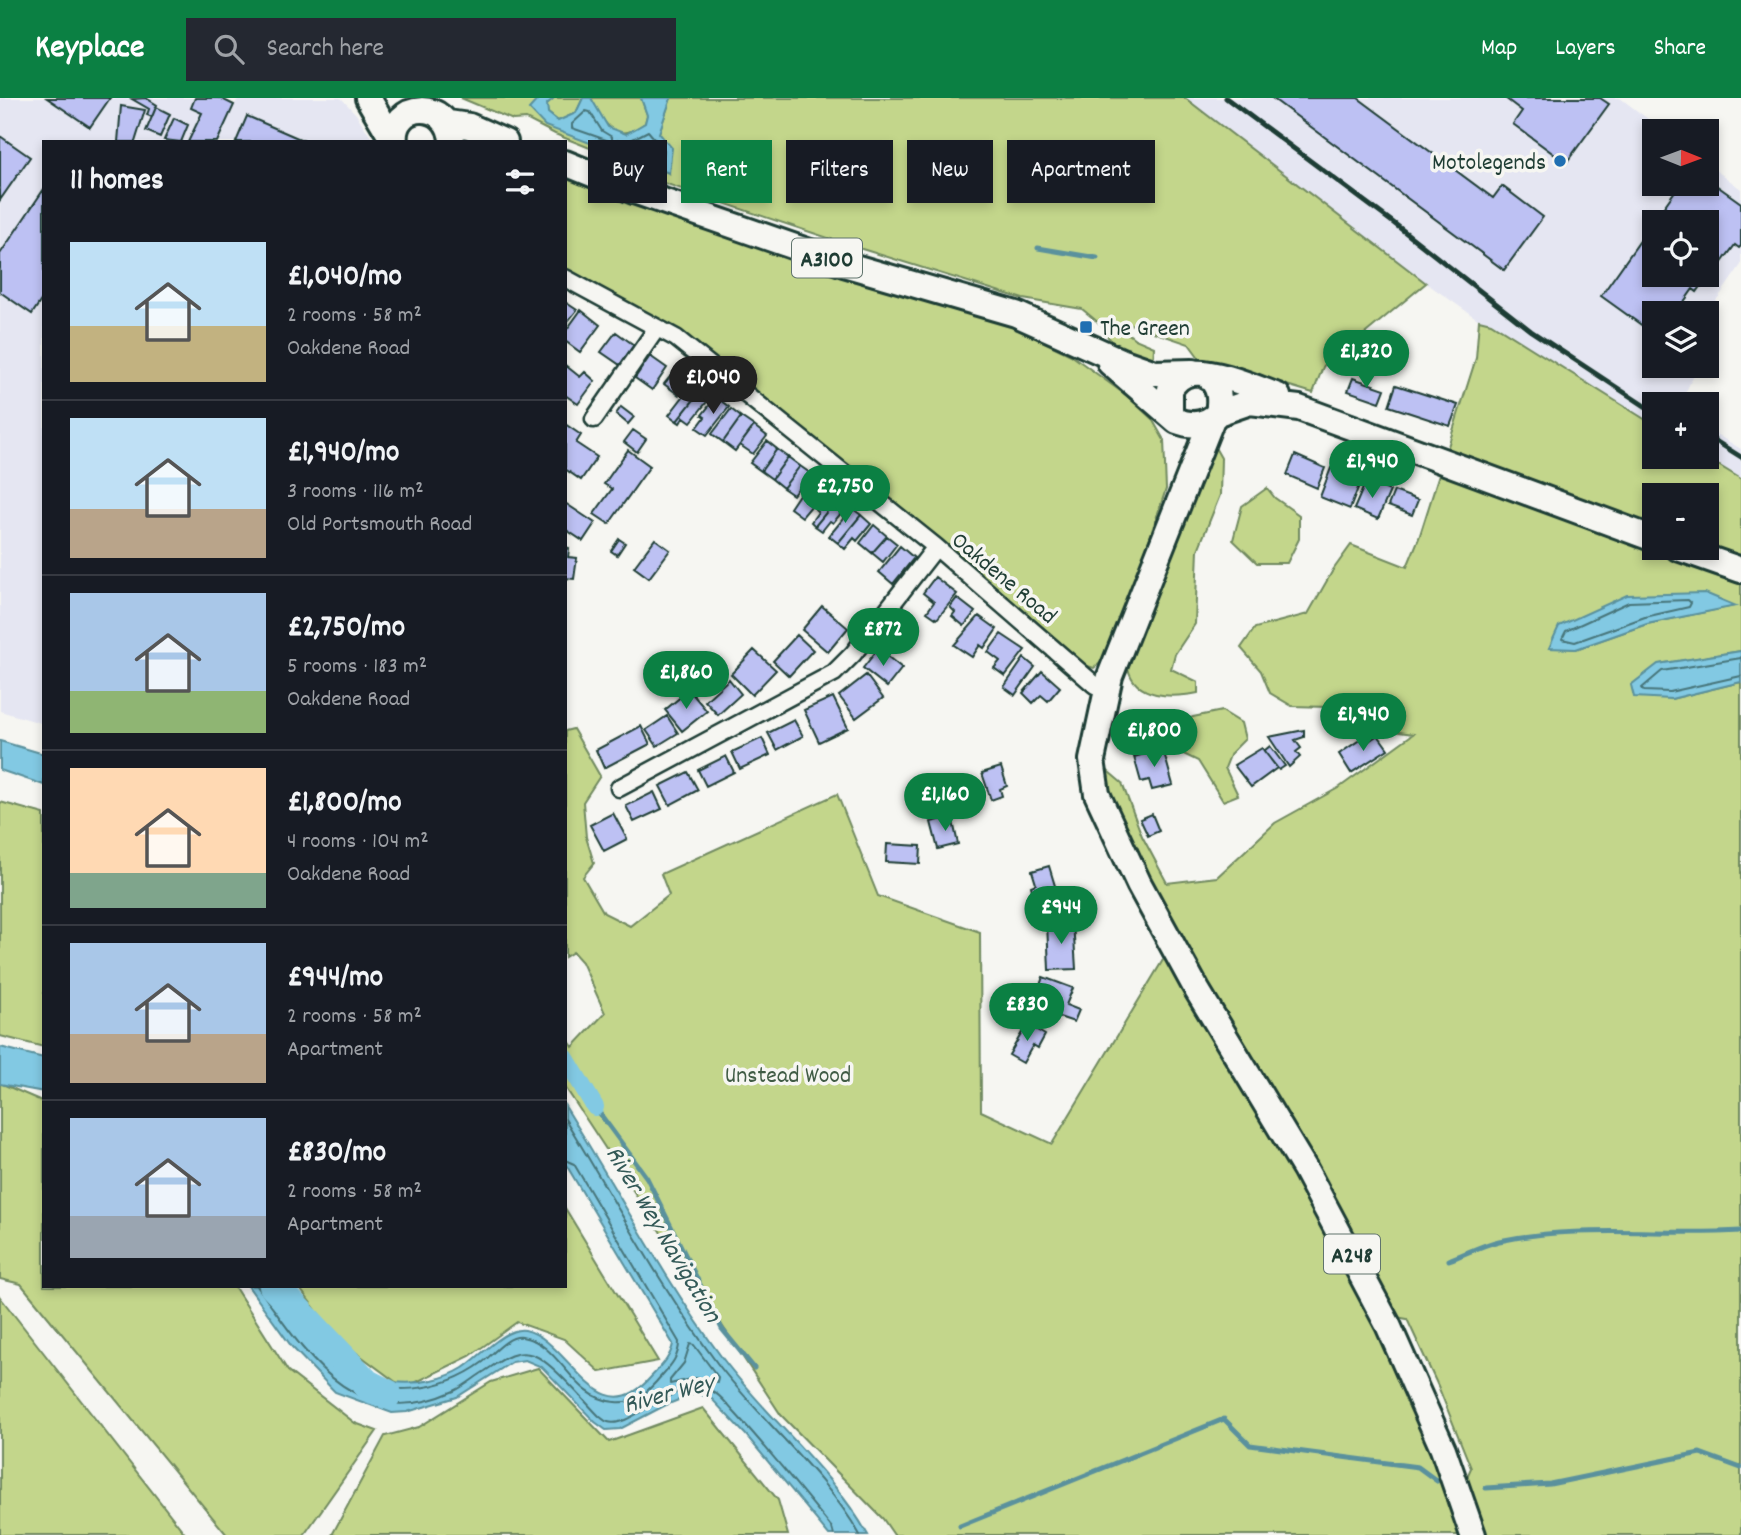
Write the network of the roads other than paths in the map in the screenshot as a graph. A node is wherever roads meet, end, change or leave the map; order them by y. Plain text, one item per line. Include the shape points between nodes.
1 (368, 98) edge
2 (382, 98) edge
3 (417, 109) junction
4 (450, 132) edge
5 (394, 140) edge
6 (395, 140) edge
7 (496, 140) edge
8 (567, 164) edge
9 (567, 279) edge
10 (657, 328) junction
11 (1091, 346) junction
12 (1200, 373) junction
13 (1299, 408) junction
14 (1215, 416) junction
15 (1173, 418) junction
16 (594, 419) dead end
17 (1181, 491) junction
18 (1642, 535) edge
19 (936, 547) junction
20 (1712, 560) edge
21 (1741, 570) edge
22 (1108, 689) junction
23 (619, 788) dead end
24 (1473, 1535) edge

1 - 5 main road
2 - 3 main road
3 - 4 main road via 435,111
3 - 6 main road via 401,119
4 - 7 main road via 469,126
8 - 11 main road, A3100 via 844,264 1016,314
9 - 10 street, Oakdene Road
10 - 16 street
10 - 19 street, Oakdene Road via 676,338
11 - 12 main road, A3100 via 1155,373
11 - 15 main road, A3100
12 - 13 main road via 1283,398
12 - 14 main road via 1218,390
12 - 15 main road via 1181,377 1170,389
13 - 14 main road via 1250,402
13 - 18 main road
14 - 15 main road via 1194,425
14 - 17 main road, A248
15 - 17 main road, A248 via 1181,443
17 - 22 main road, A248
19 - 22 street, Oakdene Road via 1095,685
19 - 23 street via 834,673
20 - 21 main road
22 - 24 main road, A248 via 1092,760 1097,794 1197,990 1305,1169 1388,1325 1443,1449

